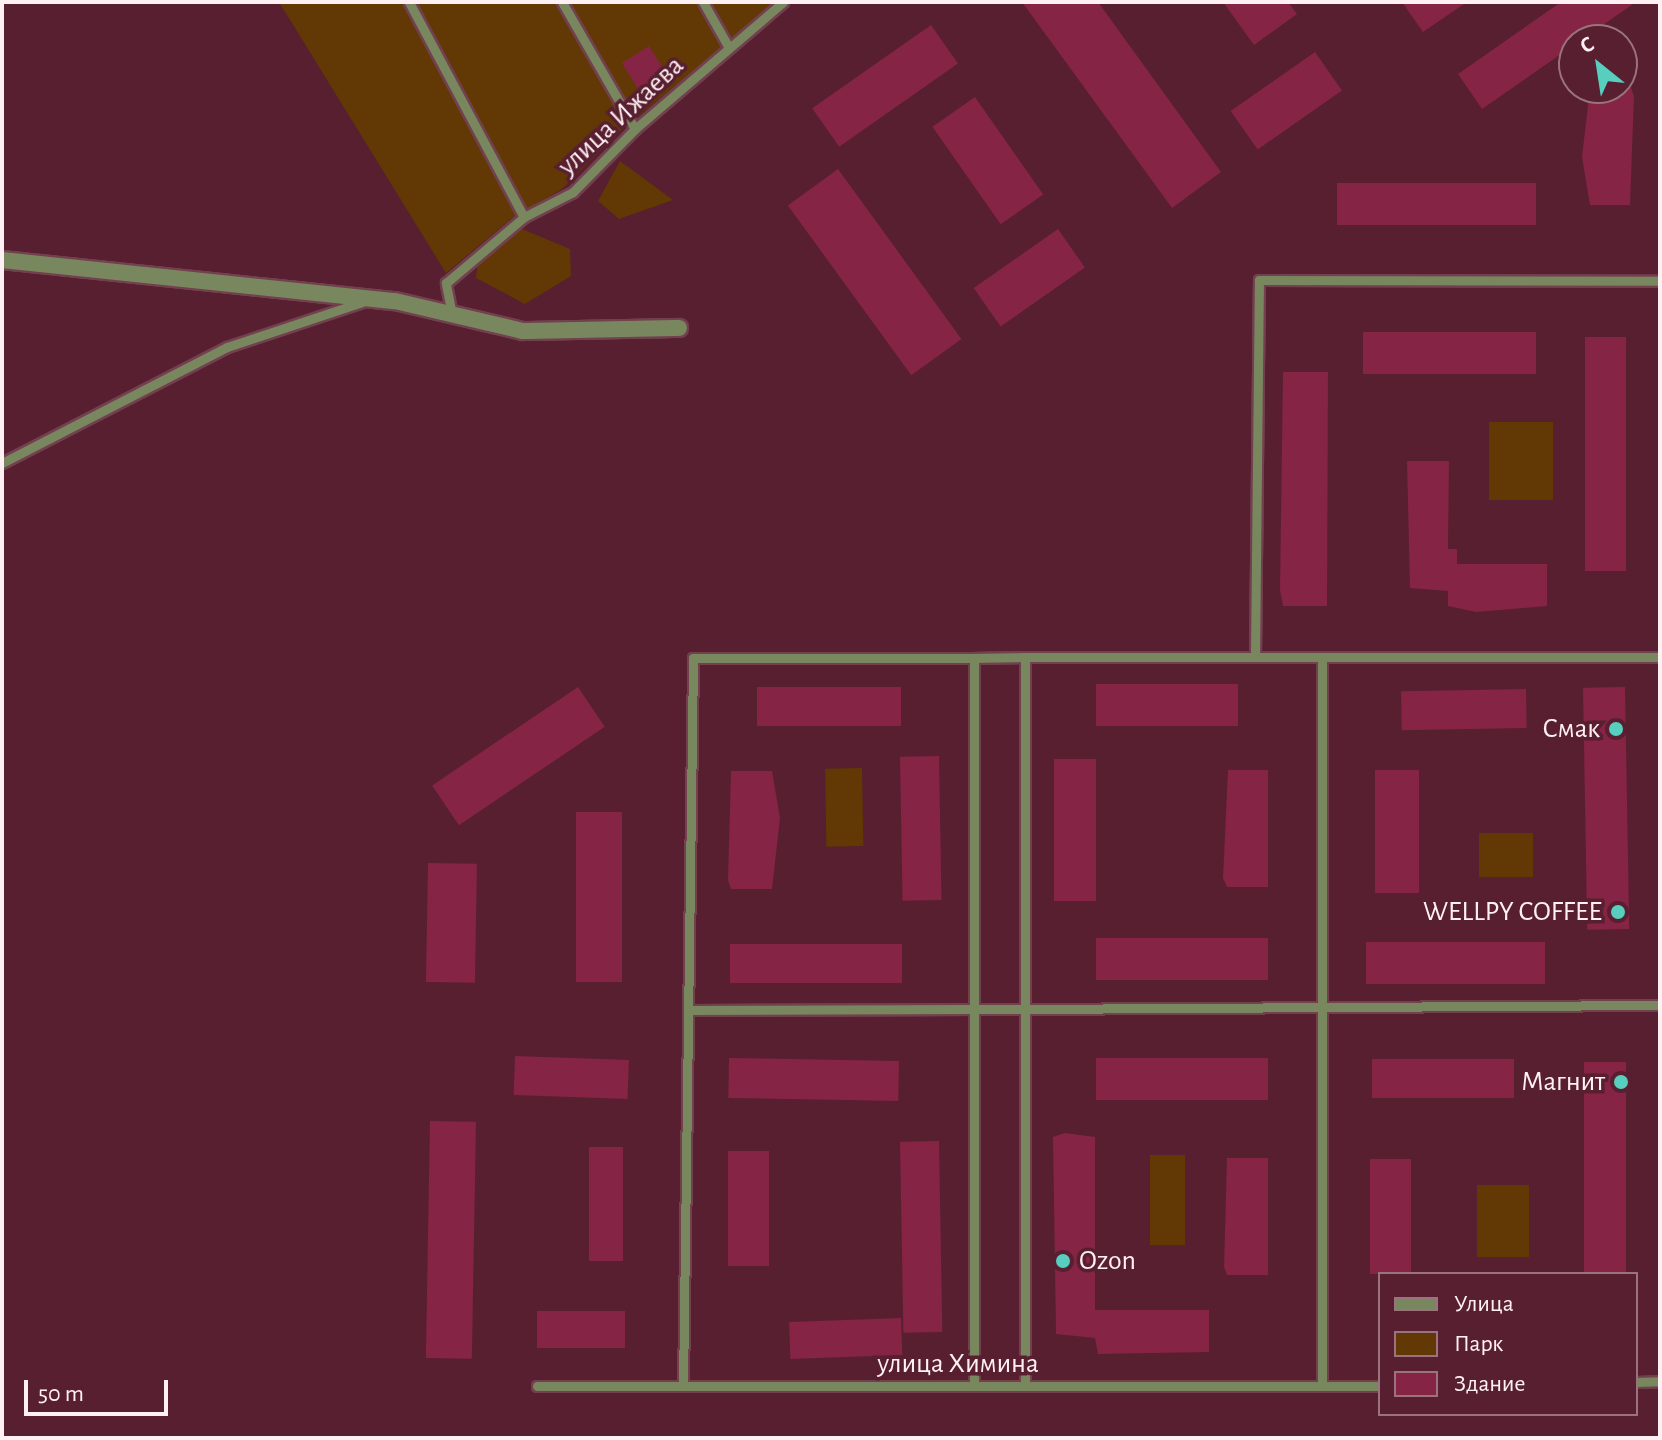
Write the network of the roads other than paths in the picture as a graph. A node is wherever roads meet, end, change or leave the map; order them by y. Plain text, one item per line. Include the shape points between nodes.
1 (409, 2) edge
2 (562, 2) edge
3 (703, 2) edge
4 (782, 2) edge
5 (728, 46) junction
6 (635, 129) junction
7 (524, 217) junction
8 (2, 260) edge
9 (1660, 281) edge
10 (369, 300) junction
11 (452, 315) junction
12 (679, 328) dead end
13 (2, 463) edge
14 (1025, 657) junction
15 (1255, 657) junction
16 (1322, 657) junction
17 (1660, 657) edge
18 (974, 658) junction
19 (1660, 1005) edge
20 (1322, 1008) junction
21 (974, 1009) junction
22 (1025, 1009) junction
23 (688, 1010) junction
24 (1660, 1381) edge
25 (1638, 1382) edge
26 (537, 1386) dead end
27 (683, 1386) junction
28 (974, 1386) junction
29 (1025, 1386) junction
30 (1322, 1386) junction
31 (1378, 1386) edge

1 - 7 lane
2 - 6 lane
3 - 5 lane
4 - 5 lane, улица Ижаева
5 - 6 lane, улица Ижаева
6 - 7 lane, улица Ижаева via 573,192
7 - 11 lane, улица Ижаева via 446,283
8 - 10 street
9 - 15 lane via 1259,280
10 - 11 street
10 - 13 lane via 227,347
11 - 12 street via 523,331
14 - 15 lane
14 - 18 lane
14 - 22 lane
15 - 16 lane
16 - 17 lane
16 - 20 lane
18 - 21 lane
18 - 23 lane via 693,658
19 - 20 lane
20 - 22 lane
20 - 30 lane
21 - 22 lane
21 - 23 lane
21 - 28 lane
22 - 29 lane
23 - 27 lane
24 - 25 lane
26 - 27 lane, улица Химина
27 - 28 lane, улица Химина
28 - 29 lane, улица Химина
29 - 30 lane, улица Химина
30 - 31 lane, улица Химина

